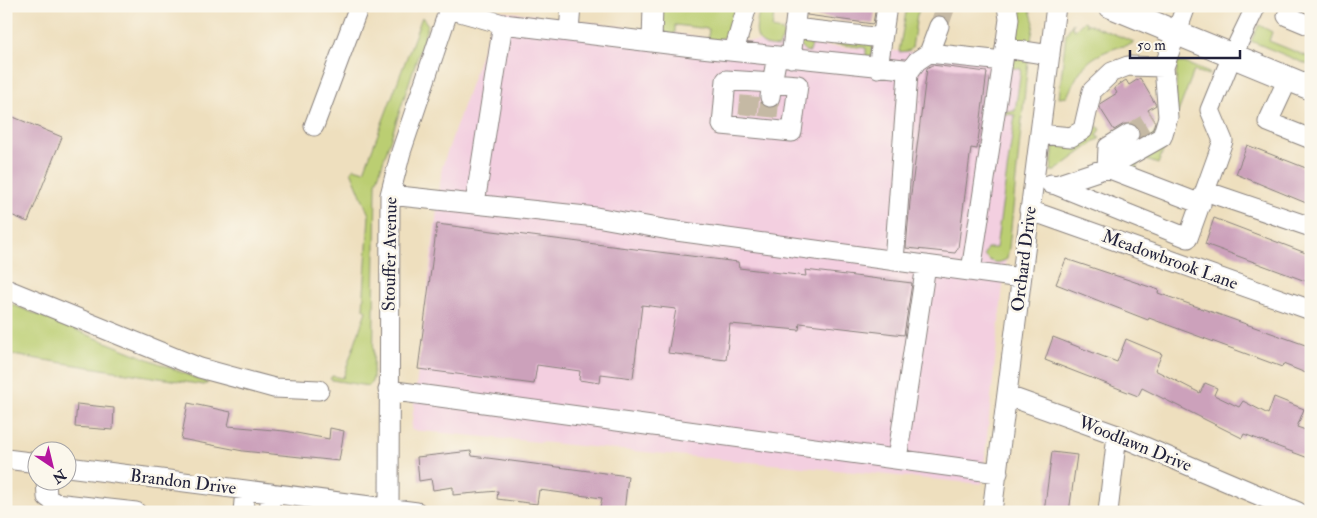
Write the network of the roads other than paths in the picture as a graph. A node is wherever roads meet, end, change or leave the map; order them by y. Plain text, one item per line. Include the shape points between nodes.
1 (359, 6) edge
2 (571, 6) edge
3 (652, 6) edge
4 (747, 6) edge
5 (797, 6) edge
6 (887, 6) edge
7 (1007, 6) edge
8 (1056, 6) edge
9 (1111, 6) edge
10 (1186, 6) edge
11 (1256, 6) edge
12 (1291, 6) edge
13 (450, 8) edge
14 (1145, 12) edge
15 (503, 24) junction
16 (939, 26) tunnel mouth
17 (1311, 26) edge
18 (794, 28) junction
19 (569, 32) junction
20 (1176, 33) junction
21 (882, 38) junction
22 (652, 42) junction
23 (734, 51) junction
24 (929, 53) junction
25 (1004, 54) junction
26 (1050, 55) junction
27 (1232, 56) junction
28 (784, 57) junction
29 (1164, 67) junction
30 (878, 68) junction
31 (908, 73) junction
32 (1288, 79) junction
33 (1311, 88) edge
34 (771, 90) junction
35 (314, 126) dead end
36 (1040, 134) junction
37 (1129, 134) tunnel mouth
38 (1311, 138) edge
39 (1107, 168) junction
40 (1033, 180) junction
41 (1056, 185) junction
42 (390, 195) junction
43 (1203, 197) junction
44 (475, 203) junction
45 (1029, 210) junction
46 (1311, 227) edge
47 (894, 261) junction
48 (926, 265) junction
49 (971, 271) junction
50 (1021, 278) junction
51 (6, 289) edge
52 (1311, 310) edge
53 (319, 390) dead end
54 (388, 390) junction
55 (1008, 396) junction
56 (1117, 435) junction
57 (6, 459) edge
58 (897, 459) junction
59 (28, 462) edge
60 (78, 468) edge
61 (998, 473) junction
62 (47, 490) edge
63 (246, 490) junction
64 (271, 493) junction
65 (1258, 504) edge
66 (388, 510) edge
67 (136, 512) edge
68 (243, 512) edge
69 (269, 512) edge
70 (417, 512) edge
71 (992, 512) edge
72 (1108, 512) edge
73 (1298, 512) edge

1 - 35 street
2 - 19 street
3 - 22 street
4 - 23 street
5 - 18 street
6 - 21 street
7 - 25 street via 1009,18
8 - 26 street, Orchard Drive
9 - 14 main road
10 - 20 street
11 - 27 street
12 - 17 street via 1287,16
13 - 15 street
13 - 42 street, Stouffer Avenue via 401,152
14 - 20 main road
15 - 19 street
15 - 44 street
16 - 24 street
18 - 21 street
18 - 28 street
19 - 22 street
20 - 27 main road
20 - 29 street
21 - 30 street
22 - 23 street
23 - 28 street
24 - 25 street
24 - 31 street
25 - 26 street
25 - 49 street
26 - 36 street, Orchard Drive
27 - 32 main road
27 - 43 street via 1210,110 1223,141
28 - 30 street
28 - 34 street
29 - 36 street via 1128,66 1112,72 1092,91 1083,130 1071,138
29 - 39 street via 1162,137
30 - 31 street
31 - 47 street
32 - 33 main road
32 - 38 street via 1268,122
34 - 34 street via 798,86 792,132 767,123 747,121 722,125 726,80
36 - 40 street, Orchard Drive
37 - 39 street via 1108,147
39 - 41 street
39 - 43 street
40 - 41 street
40 - 45 street, Orchard Drive
41 - 43 street via 1188,238
42 - 44 street
42 - 54 street, Stouffer Avenue
43 - 46 street
44 - 47 street via 596,217
45 - 50 street, Orchard Drive
45 - 52 street, Meadowbrook Lane
47 - 48 street
48 - 49 street
48 - 58 street
49 - 50 street
50 - 55 street, Orchard Drive
51 - 53 street via 200,368 274,388
54 - 58 street
54 - 66 street, Stouffer Avenue
55 - 56 street, Woodlawn Drive
55 - 61 street, Orchard Drive
56 - 65 street, Woodlawn Drive
56 - 72 street
57 - 59 street
58 - 61 street
60 - 63 street, Brandon Drive
61 - 71 street, Orchard Drive
62 - 67 street via 47,496 55,502
63 - 64 street, Brandon Drive
63 - 68 street
64 - 66 street, Brandon Drive
64 - 69 street
65 - 73 street, Woodlawn Drive
66 - 70 street, Brandon Drive

